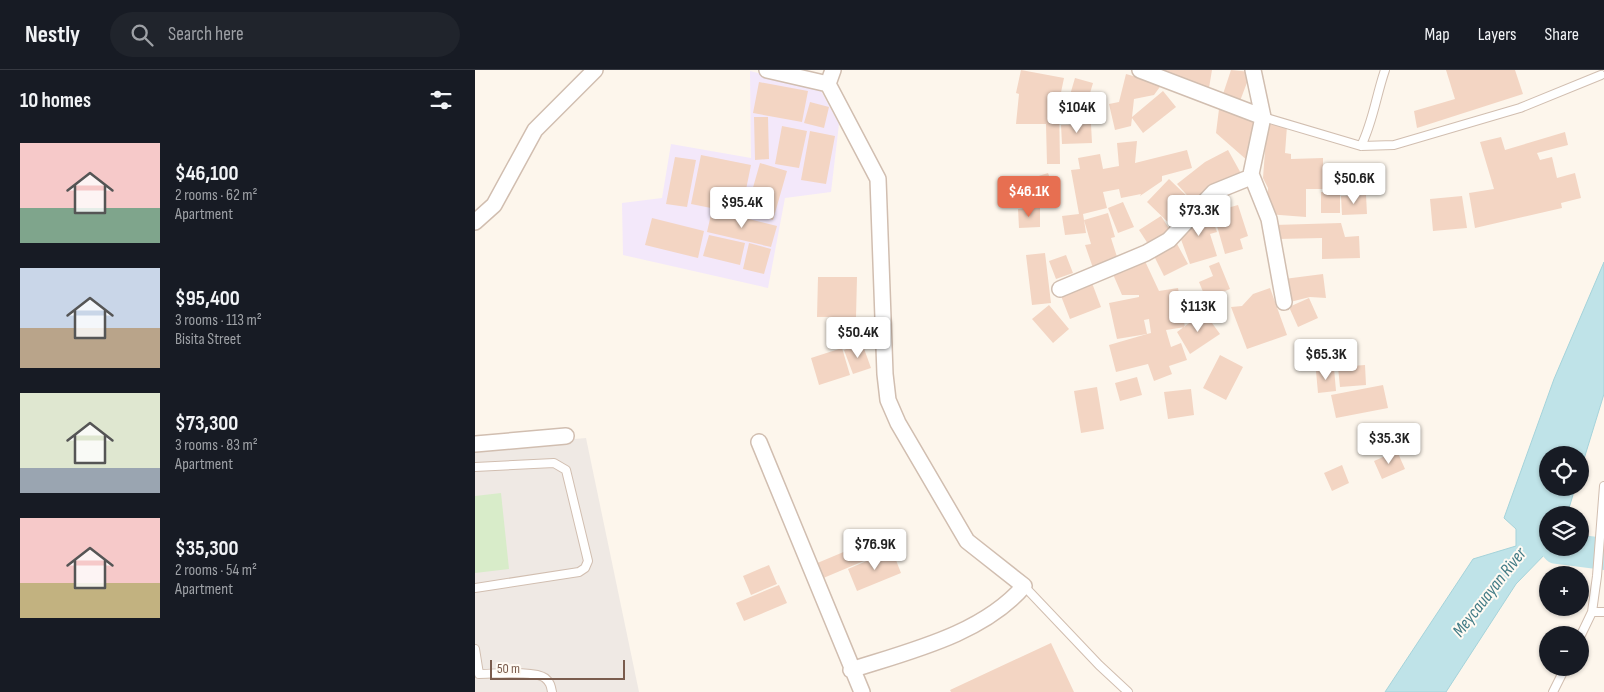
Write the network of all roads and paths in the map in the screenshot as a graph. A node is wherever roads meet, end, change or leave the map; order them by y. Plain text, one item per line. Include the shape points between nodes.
1 (595, 70) edge
2 (767, 70) edge
3 (1140, 70) edge
4 (1253, 70) edge
5 (1385, 70) edge
6 (1601, 75) dead end
7 (831, 77) edge
8 (1263, 117) junction
9 (1361, 146) junction
10 (1251, 177) junction
11 (475, 222) edge
12 (1060, 289) dead end
13 (1284, 302) dead end
14 (567, 436) dead end
15 (759, 442) dead end
16 (475, 444) edge
17 (475, 468) edge
18 (1604, 486) edge
19 (1024, 586) junction
20 (475, 588) edge
21 (1592, 612) junction
22 (1604, 612) edge
23 (1585, 626) edge
24 (475, 649) edge
25 (851, 670) junction
26 (477, 674) edge
27 (1561, 676) edge
28 (551, 692) edge
29 (861, 692) edge
30 (1128, 692) edge
31 (1553, 692) edge

1 - 11 street via 535,130 494,205
2 - 7 street
3 - 8 street
4 - 8 street
5 - 9 lane via 1371,126
6 - 9 lane via 1520,108 1429,136 1394,145
7 - 19 street via 878,179 888,400 898,423 967,541
8 - 9 lane
8 - 10 street
10 - 12 street via 1215,192 1169,240 1146,254
10 - 13 street via 1269,219
14 - 16 street
15 - 25 street
17 - 20 lane via 561,465 567,470 588,562 579,572
18 - 21 lane
19 - 25 street via 1014,598 976,626
19 - 30 lane
21 - 22 lane
21 - 23 lane
24 - 26 lane
25 - 29 street
26 - 28 lane via 535,674 544,677
27 - 31 lane

